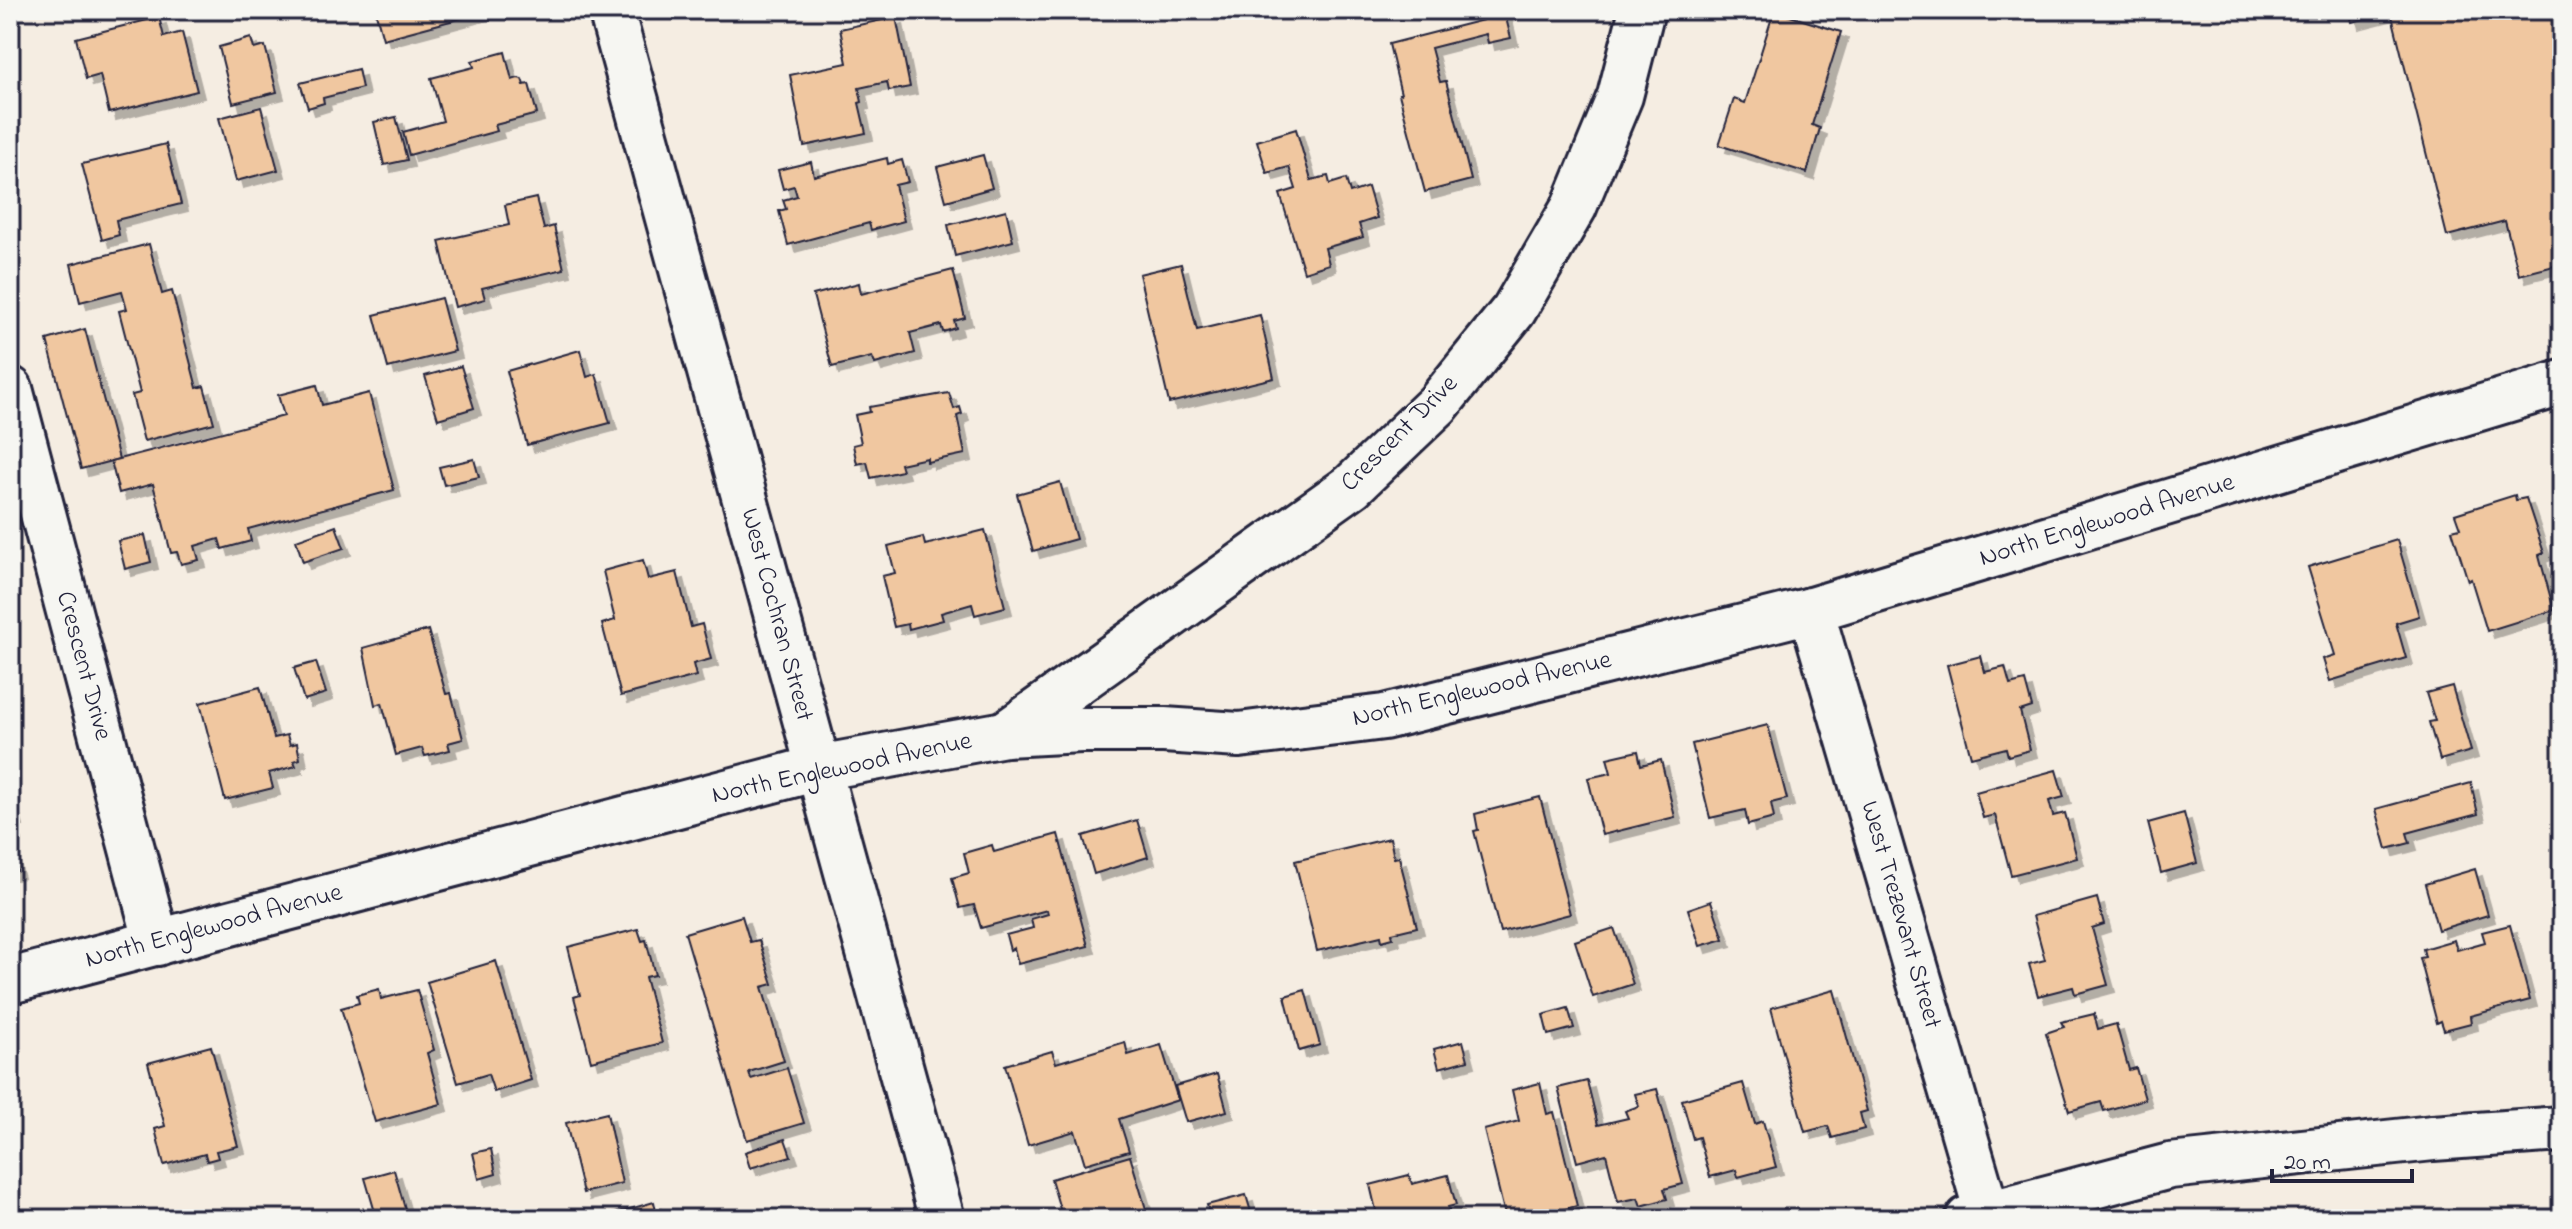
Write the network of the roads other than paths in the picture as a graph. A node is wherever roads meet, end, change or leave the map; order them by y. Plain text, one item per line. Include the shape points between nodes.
1 (611, 10) edge
2 (1642, 10) edge
3 (2562, 383) edge
4 (10, 389) edge
5 (1811, 610) junction
6 (1005, 734) junction
7 (818, 768) junction
8 (157, 943) junction
9 (10, 981) edge
10 (2562, 1129) edge
11 (1982, 1217) edge
12 (942, 1219) edge

1 - 7 street, West Cochran Street
2 - 6 street, Crescent Drive via 1620,96 1574,207 1514,310 1438,404 1352,486
3 - 5 street, North Englewood Avenue
4 - 8 street, Crescent Drive
5 - 6 street, North Englewood Avenue via 1384,717 1239,735 1164,730
5 - 11 street, West Trezevant Street
6 - 7 street, North Englewood Avenue
7 - 8 street, North Englewood Avenue
7 - 12 street, West Cochran Street
8 - 9 street, North Englewood Avenue
10 - 11 street via 2170,1166

